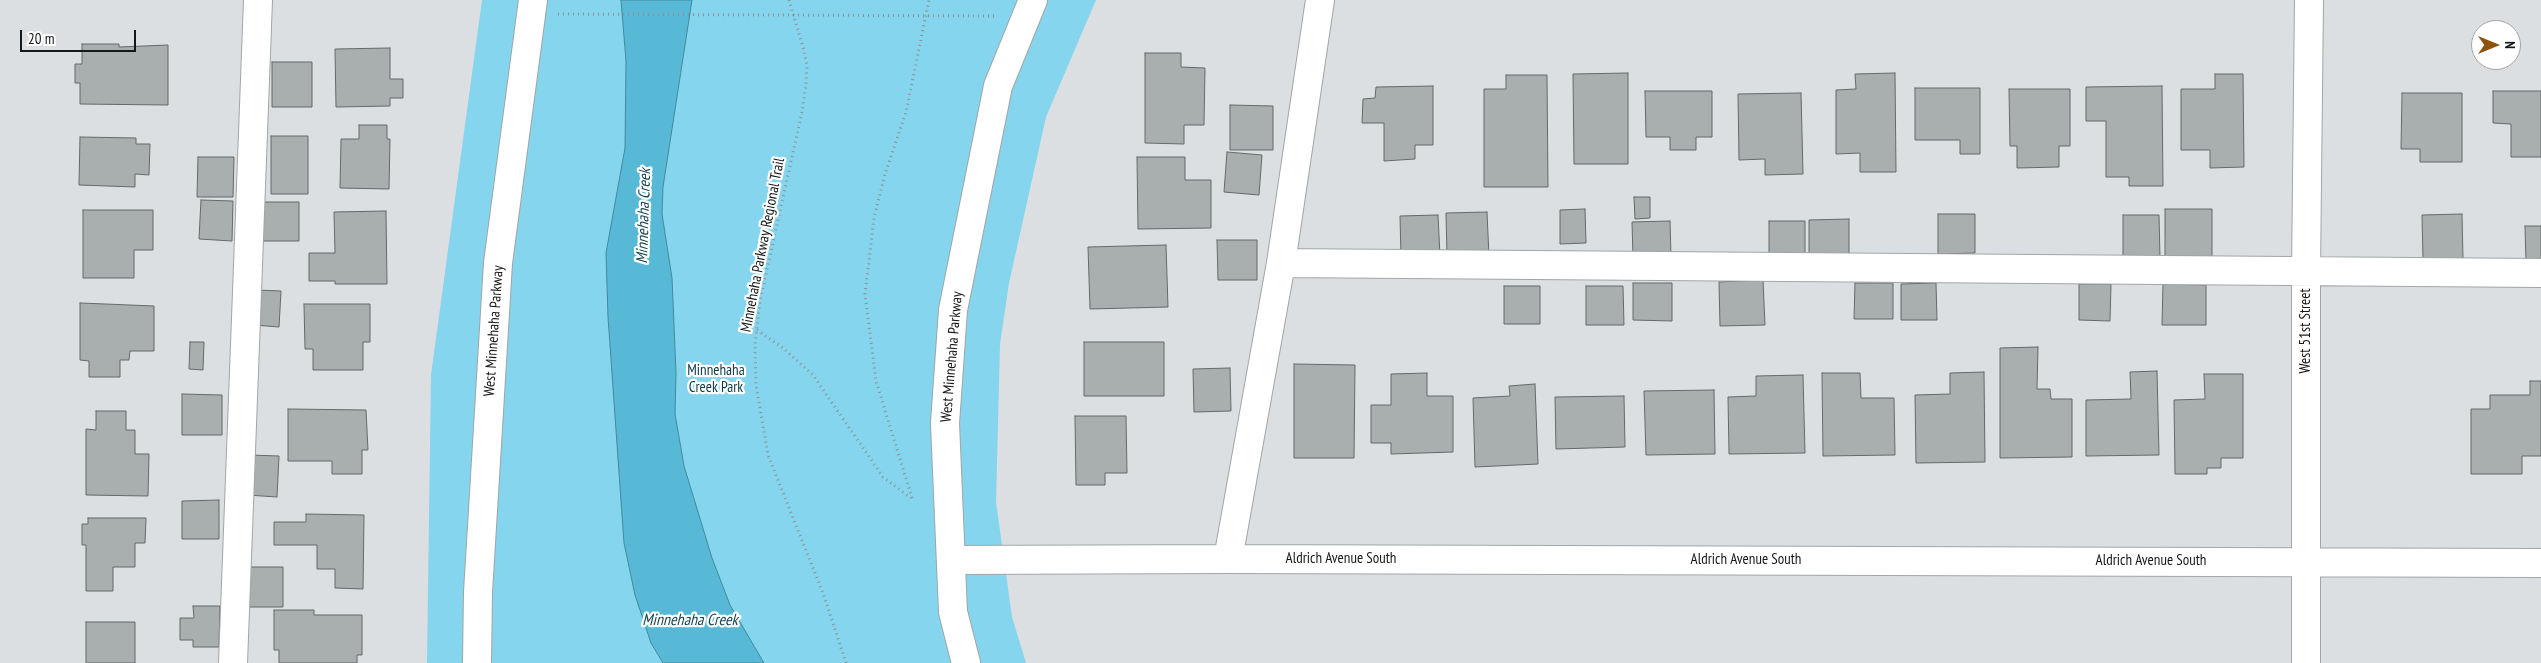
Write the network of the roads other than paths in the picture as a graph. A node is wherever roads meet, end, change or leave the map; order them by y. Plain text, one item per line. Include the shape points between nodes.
1 (258, 0) edge
2 (533, 0) edge
3 (1320, 0) edge
4 (2309, 0) edge
5 (1029, 8) edge
6 (1281, 263) junction
7 (2306, 272) junction
8 (2541, 273) edge
9 (1228, 559) junction
10 (951, 560) junction
11 (2306, 562) junction
12 (2541, 563) edge
13 (233, 663) edge
14 (477, 663) edge
15 (966, 663) edge
16 (2306, 663) edge

1 - 13 street
2 - 14 street, West Minnehaha Parkway via 498,263
3 - 6 street
4 - 7 street, West 51st Street
5 - 10 street, West Minnehaha Parkway via 998,86 952,310 945,423
6 - 7 street
6 - 9 street
7 - 8 street
7 - 11 street, West 51st Street
9 - 10 street, Aldrich Avenue South
9 - 11 street, Aldrich Avenue South
10 - 15 street, West Minnehaha Parkway via 953,612
11 - 12 street, Aldrich Avenue South
11 - 16 street, West 51st Street

